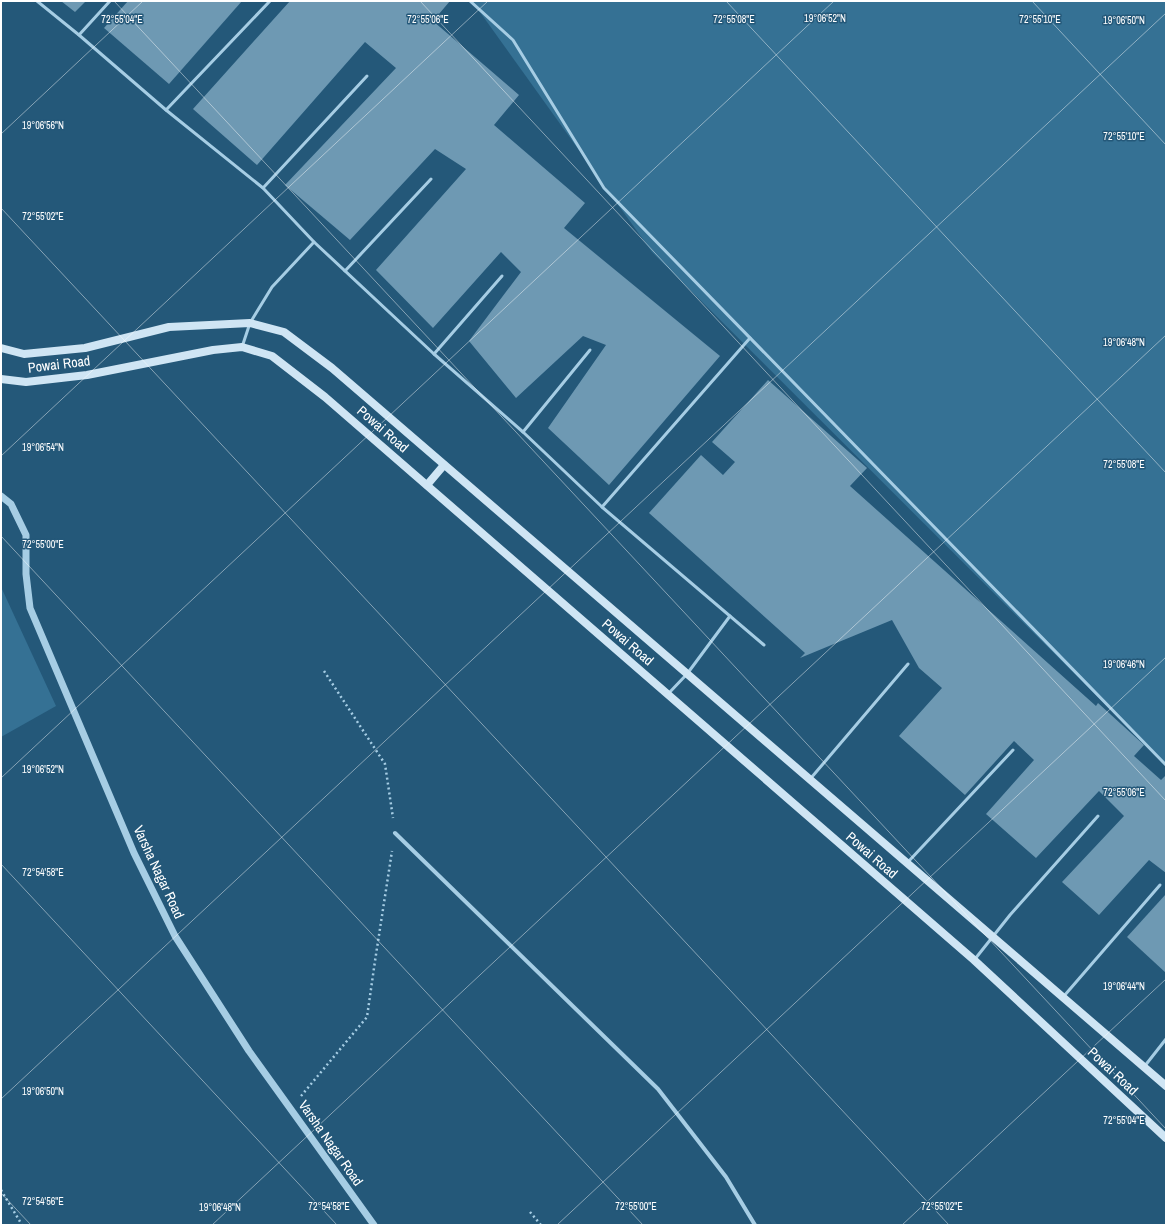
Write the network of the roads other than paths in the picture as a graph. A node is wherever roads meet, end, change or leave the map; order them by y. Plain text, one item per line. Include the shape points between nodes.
1 (37, 1) edge
2 (110, 1) edge
3 (270, 1) edge
4 (470, 1) edge
5 (79, 35) junction
6 (367, 76) dead end
7 (166, 110) junction
8 (431, 179) dead end
9 (262, 188) junction
10 (314, 242) junction
11 (345, 271) junction
12 (502, 276) dead end
13 (250, 323) junction
14 (750, 338) junction
15 (242, 347) junction
16 (1, 348) edge
17 (590, 350) dead end
18 (434, 354) junction
19 (1, 379) edge
20 (523, 432) junction
21 (444, 464) junction
22 (427, 485) junction
23 (1, 496) edge
24 (602, 506) junction
25 (730, 616) junction
26 (764, 645) dead end
27 (908, 664) dead end
28 (687, 674) junction
29 (668, 694) junction
30 (1014, 750) dead end
31 (1166, 765) edge
32 (810, 779) junction
33 (1098, 816) dead end
34 (395, 833) road end
35 (907, 863) junction
36 (1160, 885) dead end
37 (993, 937) junction
38 (974, 960) junction
39 (1063, 997) junction
40 (1166, 1039) edge
41 (1144, 1067) junction
42 (1166, 1086) edge
43 (1166, 1138) edge
44 (374, 1225) edge
45 (755, 1225) edge

1 - 5 lane
2 - 5 lane
3 - 7 lane
4 - 14 lane via 513,40 604,188
5 - 7 lane
6 - 9 lane
7 - 9 lane
8 - 11 lane
9 - 10 lane
10 - 11 lane
10 - 13 lane via 272,287
11 - 18 lane
12 - 18 lane
13 - 15 lane
13 - 16 main road, Powai Road via 169,326 86,348 24,354
13 - 21 main road, Powai Road via 284,332 332,368
14 - 24 lane
14 - 31 lane
15 - 19 main road, Powai Road via 213,350 87,375 26,382
15 - 22 main road, Powai Road via 272,356 325,396
17 - 20 lane
18 - 20 lane
20 - 24 lane
21 - 22 main road
21 - 28 main road, Powai Road
22 - 29 main road, Powai Road
23 - 44 street, Varsha Nagar Road via 11,504 26,535 26,574 30,608 134,853 175,936 249,1051
24 - 25 lane
25 - 26 lane
25 - 28 lane
27 - 32 lane
28 - 29 lane
28 - 32 main road, Powai Road
29 - 38 main road, Powai Road
30 - 35 lane
32 - 35 main road, Powai Road
33 - 37 lane
34 - 45 street via 658,1089 726,1177
35 - 37 main road, Powai Road
36 - 39 lane
37 - 38 lane
37 - 39 main road, Powai Road
38 - 43 main road, Powai Road
39 - 41 main road, Powai Road
40 - 41 lane
41 - 42 main road, Powai Road

